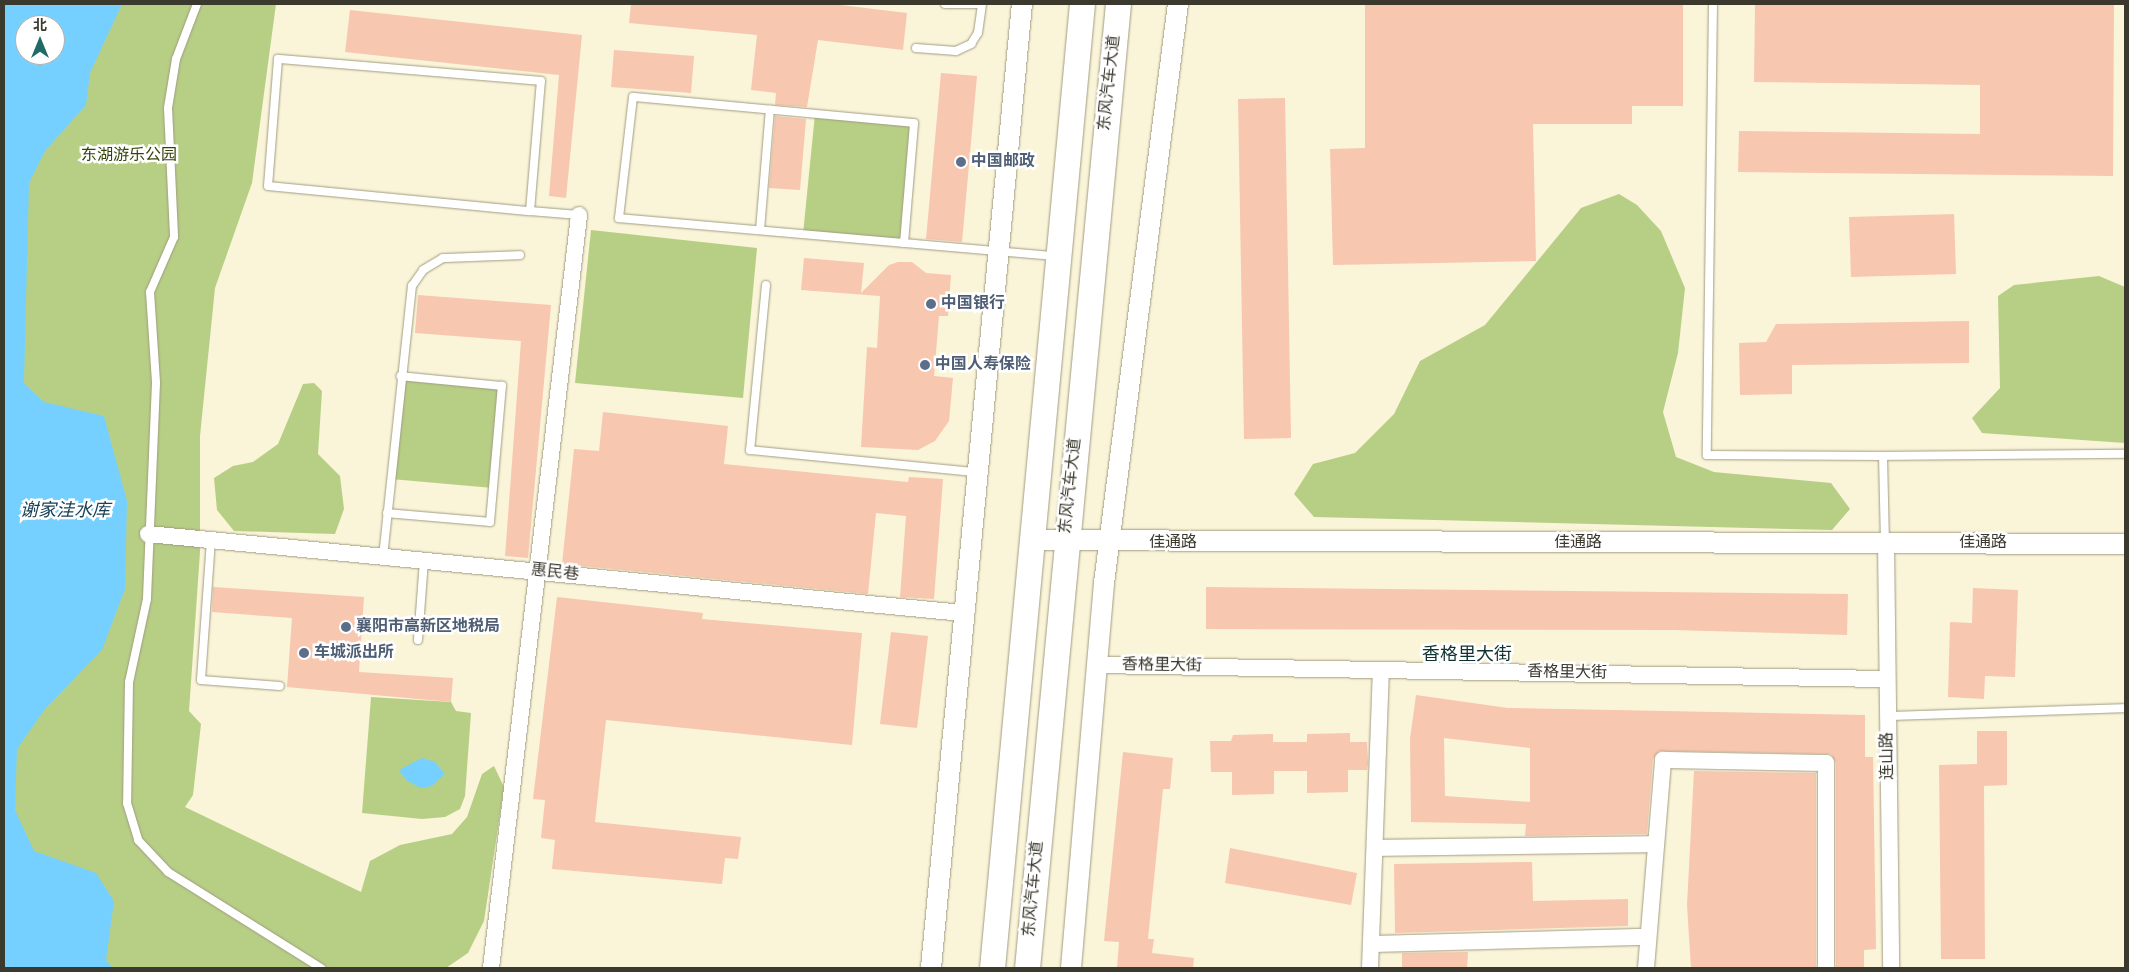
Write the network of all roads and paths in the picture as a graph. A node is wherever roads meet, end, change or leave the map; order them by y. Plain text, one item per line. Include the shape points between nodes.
1 (197, 4) edge
2 (945, 4) edge
3 (980, 4) edge
4 (1022, 4) edge
5 (1082, 4) edge
6 (1118, 4) edge
7 (1178, 4) edge
8 (1713, 4) edge
9 (916, 48) dead end
10 (770, 110) junction
11 (530, 211) junction
12 (579, 215) joint
13 (760, 230) junction
14 (904, 243) junction
15 (998, 251) junction
16 (520, 255) dead end
17 (1058, 256) junction
18 (766, 286) dead end
19 (400, 376) junction
20 (2125, 454) edge
21 (1876, 456) junction
22 (975, 472) junction
23 (388, 513) junction
24 (148, 534) junction
25 (211, 540) junction
26 (1030, 540) junction
27 (1066, 543) junction
28 (1109, 543) junction
29 (1886, 544) junction
30 (2125, 544) edge
31 (384, 557) junction
32 (424, 560) junction
33 (536, 571) junction
34 (962, 614) junction
35 (418, 640) dead end
36 (1097, 665) junction
37 (1381, 670) junction
38 (1887, 679) junction
39 (280, 686) dead end
40 (2125, 708) edge
41 (1888, 716) junction
42 (1656, 844) junction
43 (1377, 848) junction
44 (1648, 937) junction
45 (1372, 944) junction
46 (321, 968) edge
47 (490, 968) edge
48 (931, 968) edge
49 (992, 968) edge
50 (1027, 968) edge
51 (1071, 968) edge
52 (1370, 968) edge
53 (1646, 968) edge
54 (1826, 968) edge
55 (1891, 968) edge

1 - 24 lane via 176,59 168,108 174,237 150,292 156,383
2 - 3 lane
3 - 9 lane via 978,33 971,44 956,51
4 - 15 street
5 - 17 main road
6 - 27 main road, 东风汽车大道
7 - 28 street
8 - 21 lane via 1707,455
10 - 13 lane
10 - 13 lane via 633,97 619,218
10 - 14 lane via 914,123
11 - 11 lane via 541,81 278,59 268,186
11 - 12 lane
12 - 33 street
13 - 14 lane
14 - 15 lane
15 - 17 lane
15 - 22 street
16 - 19 lane via 443,258 423,270 407,305
17 - 26 main road
18 - 22 lane via 750,450
19 - 23 lane
19 - 23 lane via 502,386 490,522
20 - 21 lane
21 - 29 lane via 1883,456
22 - 34 street
23 - 31 lane
24 - 25 street, 惠民巷
24 - 46 lane via 147,599 129,682 127,803 138,840 168,872
25 - 31 street, 惠民巷
25 - 39 lane via 202,680
26 - 27 street, 佳通路
26 - 49 main road
27 - 28 street, 佳通路
27 - 50 main road, 东风汽车大道
28 - 29 street, 佳通路
28 - 36 street
29 - 30 street, 佳通路
29 - 38 street, 连山路
31 - 32 street, 惠民巷
32 - 33 street, 惠民巷
32 - 35 lane
33 - 34 street, 惠民巷
33 - 47 street
34 - 48 street
36 - 37 street, 香格里大街
36 - 51 street
37 - 38 street, 香格里大街
37 - 43 street
38 - 41 street, 连山路
40 - 41 lane
41 - 55 street, 连山路
42 - 43 street
42 - 44 street
42 - 54 street via 1663,760 1826,763
43 - 45 street
44 - 45 street
44 - 53 street
45 - 52 street

